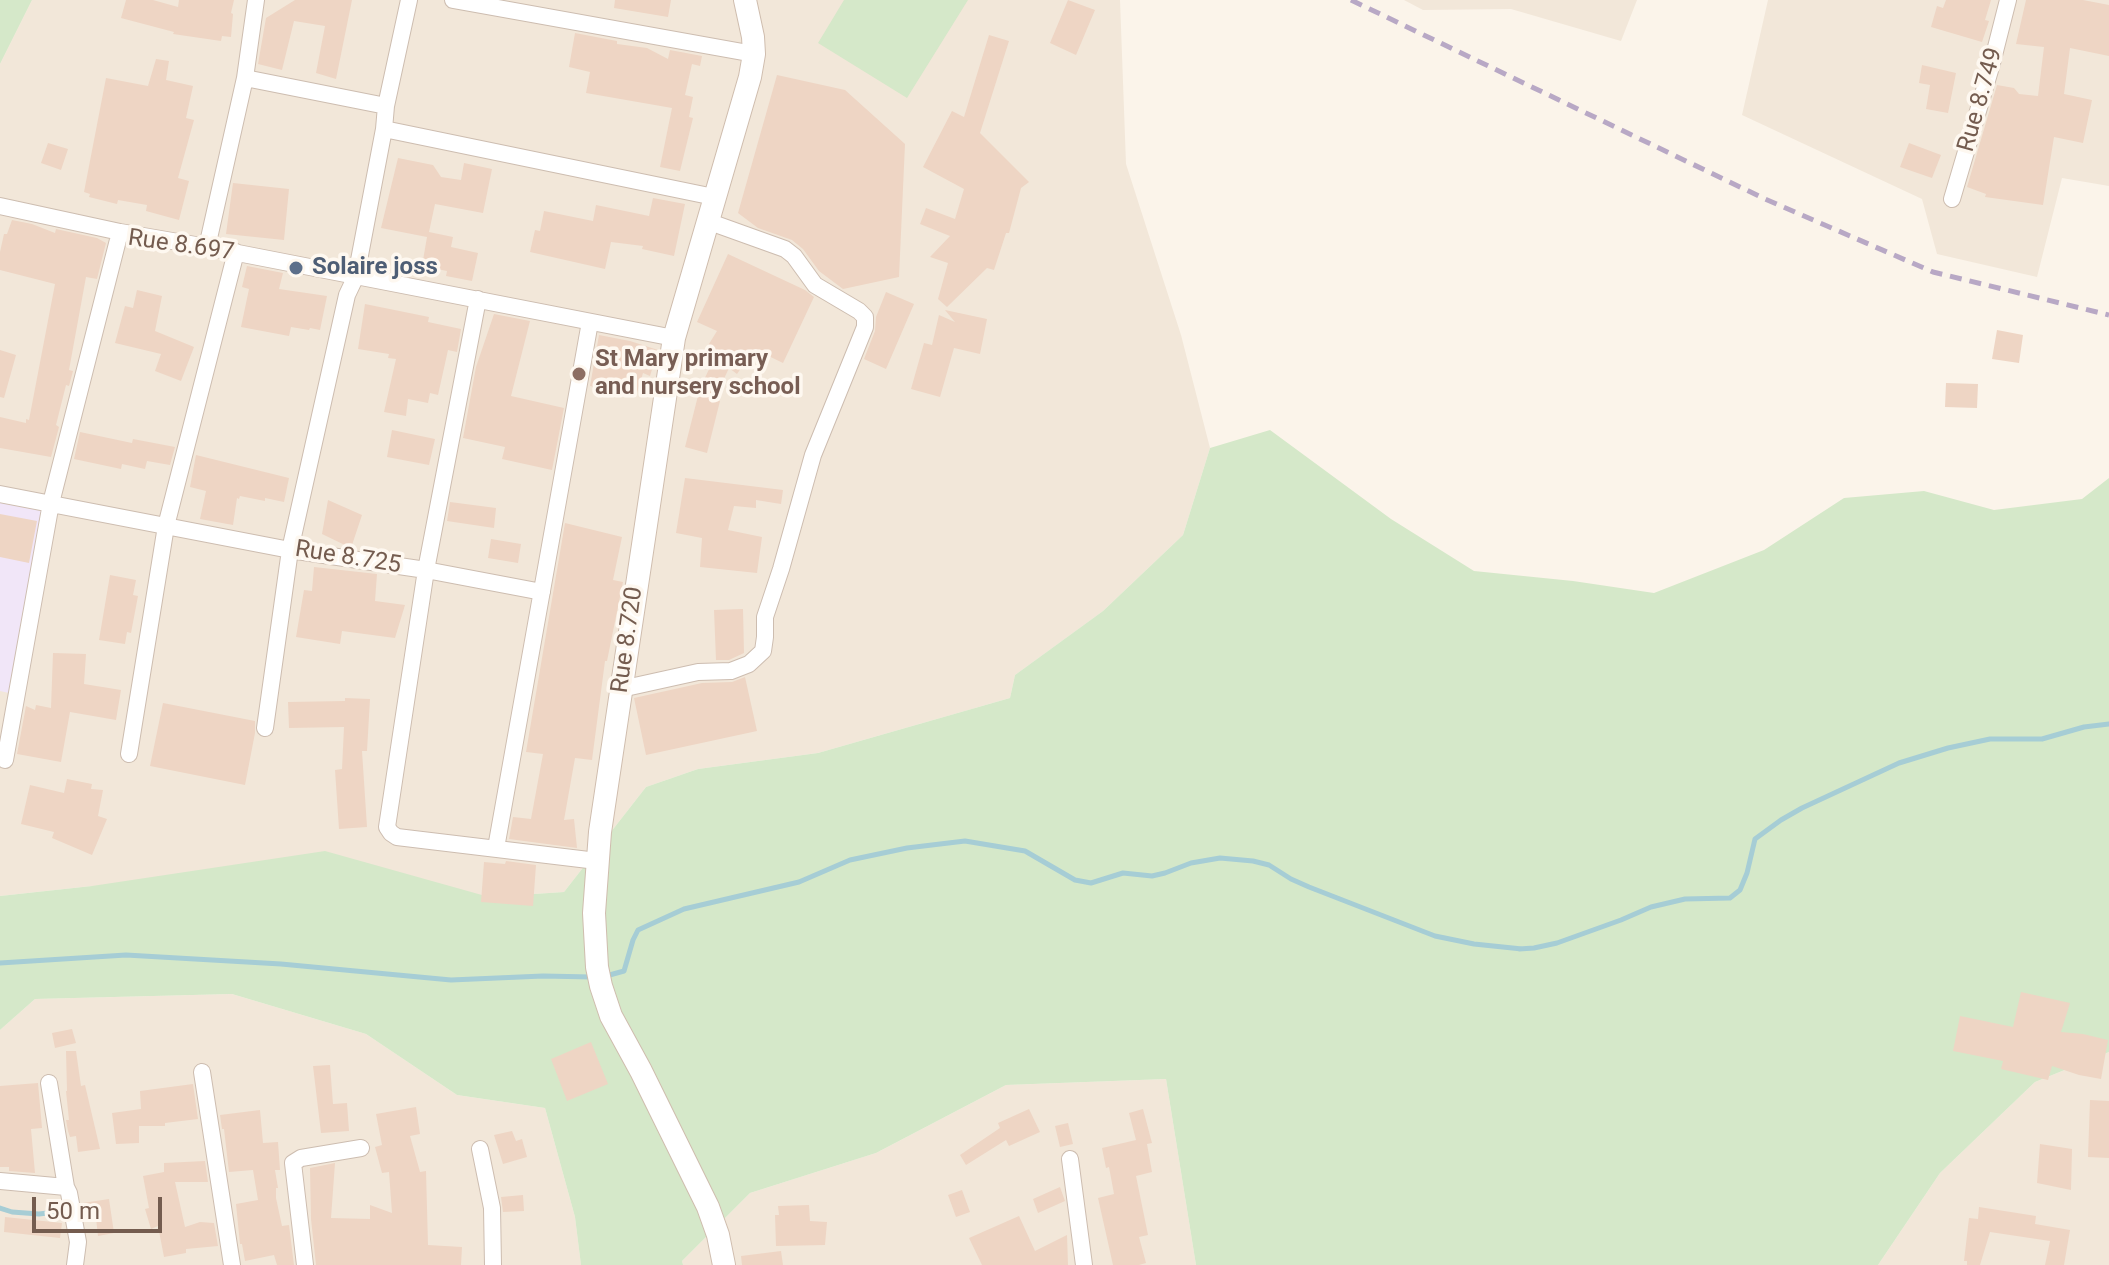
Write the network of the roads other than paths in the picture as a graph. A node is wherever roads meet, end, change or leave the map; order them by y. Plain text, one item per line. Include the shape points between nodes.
1 (256, 0) edge
2 (409, 0) edge
3 (453, 0) edge
4 (745, 0) edge
5 (2008, 0) edge
6 (754, 54) junction
7 (245, 78) junction
8 (386, 106) junction
9 (384, 129) junction
10 (714, 197) junction
11 (1952, 199) dead end
12 (0, 206) edge
13 (707, 221) junction
14 (120, 232) junction
15 (207, 247) junction
16 (236, 252) junction
17 (356, 276) junction
18 (478, 299) junction
19 (590, 322) junction
20 (674, 338) junction
21 (0, 494) edge
22 (51, 503) junction
23 (166, 526) junction
24 (290, 550) junction
25 (426, 570) junction
26 (542, 592) junction
27 (621, 689) junction
28 (265, 728) dead end
29 (129, 754) dead end
30 (5, 760) dead end
31 (496, 848) junction
32 (597, 861) junction
33 (202, 1072) dead end
34 (49, 1083) dead end
35 (361, 1148) dead end
36 (480, 1149) dead end
37 (1070, 1159) dead end
38 (0, 1181) edge
39 (66, 1187) junction
40 (75, 1265) edge
41 (232, 1265) edge
42 (305, 1265) edge
43 (493, 1265) edge
44 (724, 1265) edge
45 (1084, 1265) edge

1 - 7 street
2 - 8 street
3 - 6 street
4 - 6 main road, Rue 8.720
5 - 11 street, Rue 8.749
6 - 10 main road, Rue 8.720
7 - 8 street
7 - 15 street
8 - 9 street
9 - 10 street
9 - 17 street
10 - 13 main road, Rue 8.720
12 - 14 street
13 - 20 main road, Rue 8.720
13 - 27 street via 785,249 815,285 859,311 865,327 813,455 765,617 763,651 731,671 698,672
14 - 15 street, Rue 8.697
14 - 22 street, Rue 8.697
15 - 16 street, Rue 8.697
16 - 17 street, Rue 8.697
16 - 23 street
17 - 18 street, Rue 8.697
17 - 24 street via 347,295
18 - 19 street, Rue 8.697
18 - 25 street, Rue 8.725
19 - 20 street, Rue 8.697
19 - 26 street
20 - 27 main road, Rue 8.720
21 - 22 street, Rue 8.725
22 - 23 street, Rue 8.725
22 - 30 street, Rue 8.697
23 - 24 street, Rue 8.725
23 - 29 street
24 - 25 street, Rue 8.725
24 - 28 street
25 - 26 street
25 - 31 street via 387,827 397,837
26 - 31 street
27 - 32 main road, Rue 8.720
31 - 32 street
32 - 44 main road, Rue 8.720 via 599,977 611,1016 708,1207
33 - 41 street
34 - 39 street
35 - 42 street via 293,1163
36 - 43 street via 492,1208
37 - 45 street
38 - 39 street
39 - 40 street via 78,1242

